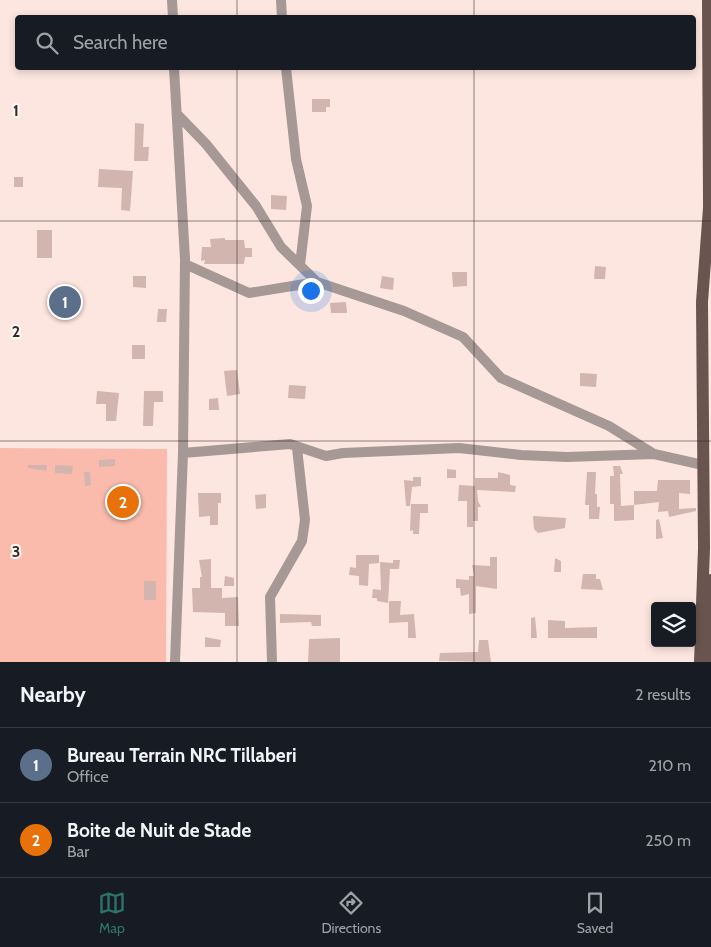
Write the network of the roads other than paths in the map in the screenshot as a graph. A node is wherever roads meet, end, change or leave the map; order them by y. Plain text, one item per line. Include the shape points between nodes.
1 (172, 0) edge
2 (281, 0) edge
3 (708, 0) edge
4 (173, 15) edge
5 (282, 15) edge
6 (174, 70) edge
7 (286, 70) edge
8 (177, 114) junction
9 (185, 264) junction
10 (300, 265) junction
11 (317, 282) junction
12 (297, 448) junction
13 (183, 453) junction
14 (654, 454) junction
15 (703, 465) junction
16 (711, 572) edge
17 (705, 661) edge
18 (175, 662) edge
19 (272, 662) edge

1 - 4 street
2 - 5 street
3 - 15 main road via 709,198 702,302
6 - 8 street
7 - 10 street via 296,159 307,206
8 - 9 street
8 - 10 street via 206,144 256,206 281,247
9 - 11 street via 249,293
9 - 13 street
10 - 11 street
11 - 14 street via 404,311 463,337 501,378 609,426
12 - 13 street via 290,444
12 - 14 street via 326,456 459,448 566,458
12 - 19 street via 305,520 302,541 270,597
13 - 18 street
14 - 15 street
15 - 17 main road
16 - 17 main road

